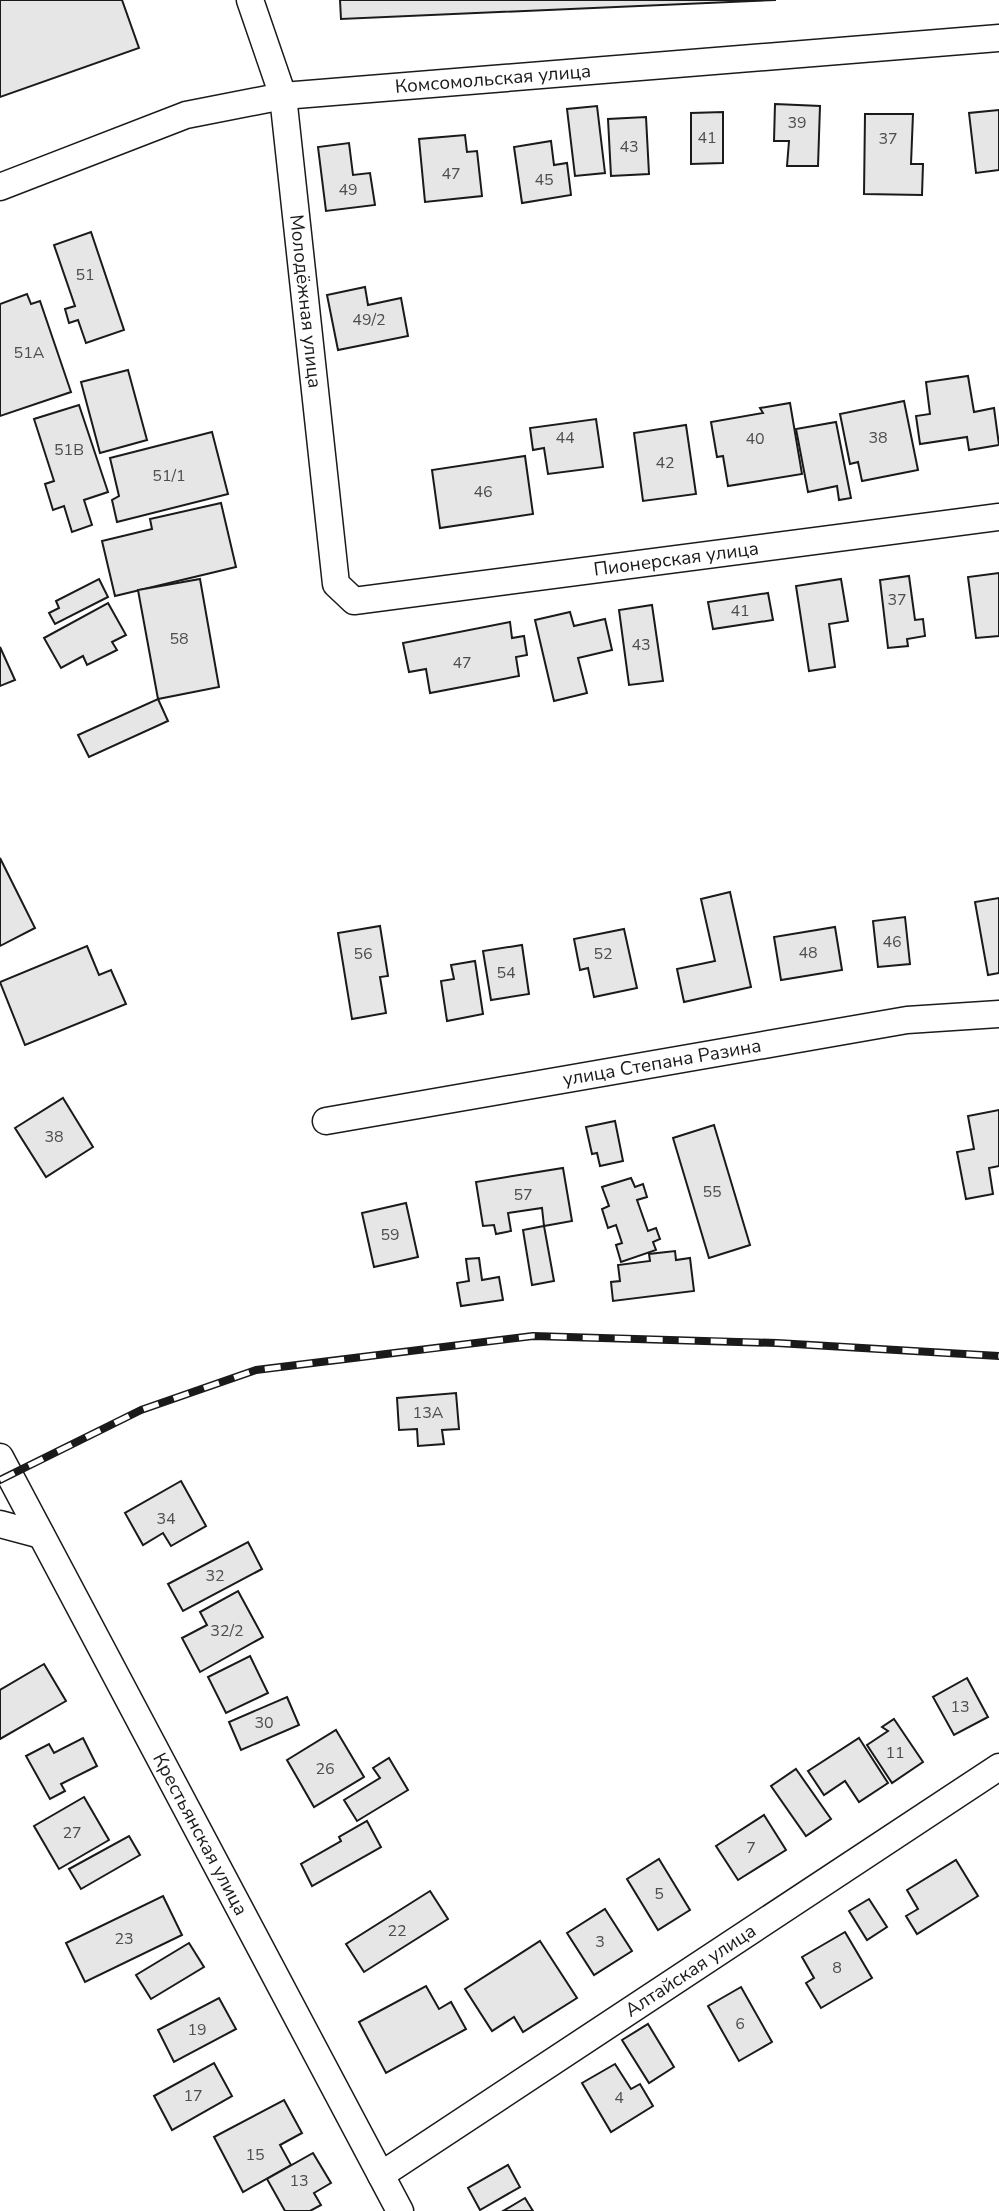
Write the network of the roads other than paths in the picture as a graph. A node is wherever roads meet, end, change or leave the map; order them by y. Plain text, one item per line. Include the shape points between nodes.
1 (250, 0) edge
2 (999, 38) edge
3 (282, 96) junction
4 (0, 187) edge
5 (999, 517) edge
6 (354, 601) joint
7 (999, 1014) edge
8 (326, 1121) dead end
9 (0, 1457) edge
10 (0, 1524) edge
11 (41, 1535) junction
12 (999, 1768) edge
13 (381, 2175) junction
14 (400, 2211) edge

1 - 3 street, Молодёжная улица
2 - 3 street, Комсомольская улица
3 - 4 street, Комсомольская улица via 186,116
3 - 6 street, Молодёжная улица via 336,584
5 - 6 street, Пионерская улица
7 - 8 street, улица Степана Разина via 907,1020
9 - 11 street, Крестьянская улица
10 - 11 street
11 - 13 street, Крестьянская улица
12 - 13 street, Алтайская улица
13 - 14 street, Крестьянская улица

